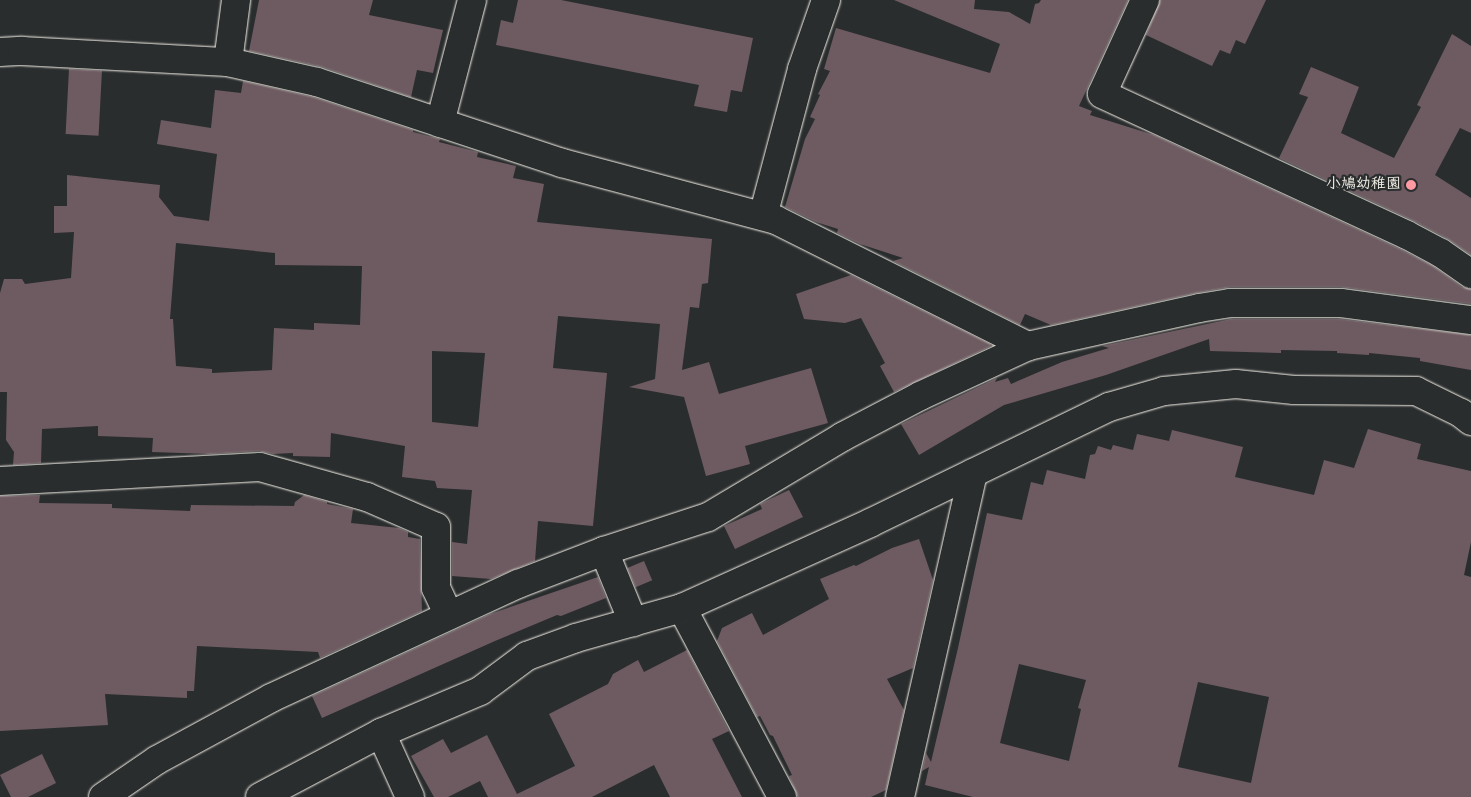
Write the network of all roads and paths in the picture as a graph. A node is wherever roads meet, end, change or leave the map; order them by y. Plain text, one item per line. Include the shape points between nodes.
1 (236, 0) edge
2 (472, 0) edge
3 (826, 0) edge
4 (1145, 0) edge
5 (0, 52) edge
6 (228, 62) junction
7 (440, 123) junction
8 (763, 216) junction
9 (1471, 274) edge
10 (1471, 320) edge
11 (1028, 346) junction
12 (1468, 412) edge
13 (973, 473) junction
14 (0, 481) edge
15 (604, 551) junction
16 (682, 608) junction
17 (448, 614) junction
18 (633, 622) junction
19 (381, 733) junction
20 (103, 797) edge
21 (260, 797) edge
22 (410, 797) edge
23 (782, 797) edge
24 (900, 797) edge

1 - 6 street
2 - 7 street
3 - 8 street via 802,69
4 - 9 street via 1102,94 1407,235
5 - 6 street
6 - 7 street via 317,82
7 - 8 street via 562,162
8 - 11 street
10 - 11 street via 1341,303 1230,303
11 - 15 street via 851,432 708,517
12 - 13 street via 1416,391 1294,390 1236,384 1173,390 1109,407
13 - 16 street
13 - 24 street
14 - 17 street via 260,467 367,497 436,527 436,588
15 - 17 street
15 - 18 street
16 - 18 street
16 - 23 street
17 - 20 street via 271,698 157,760
18 - 19 street via 527,656 480,691
19 - 21 street
19 - 22 street

